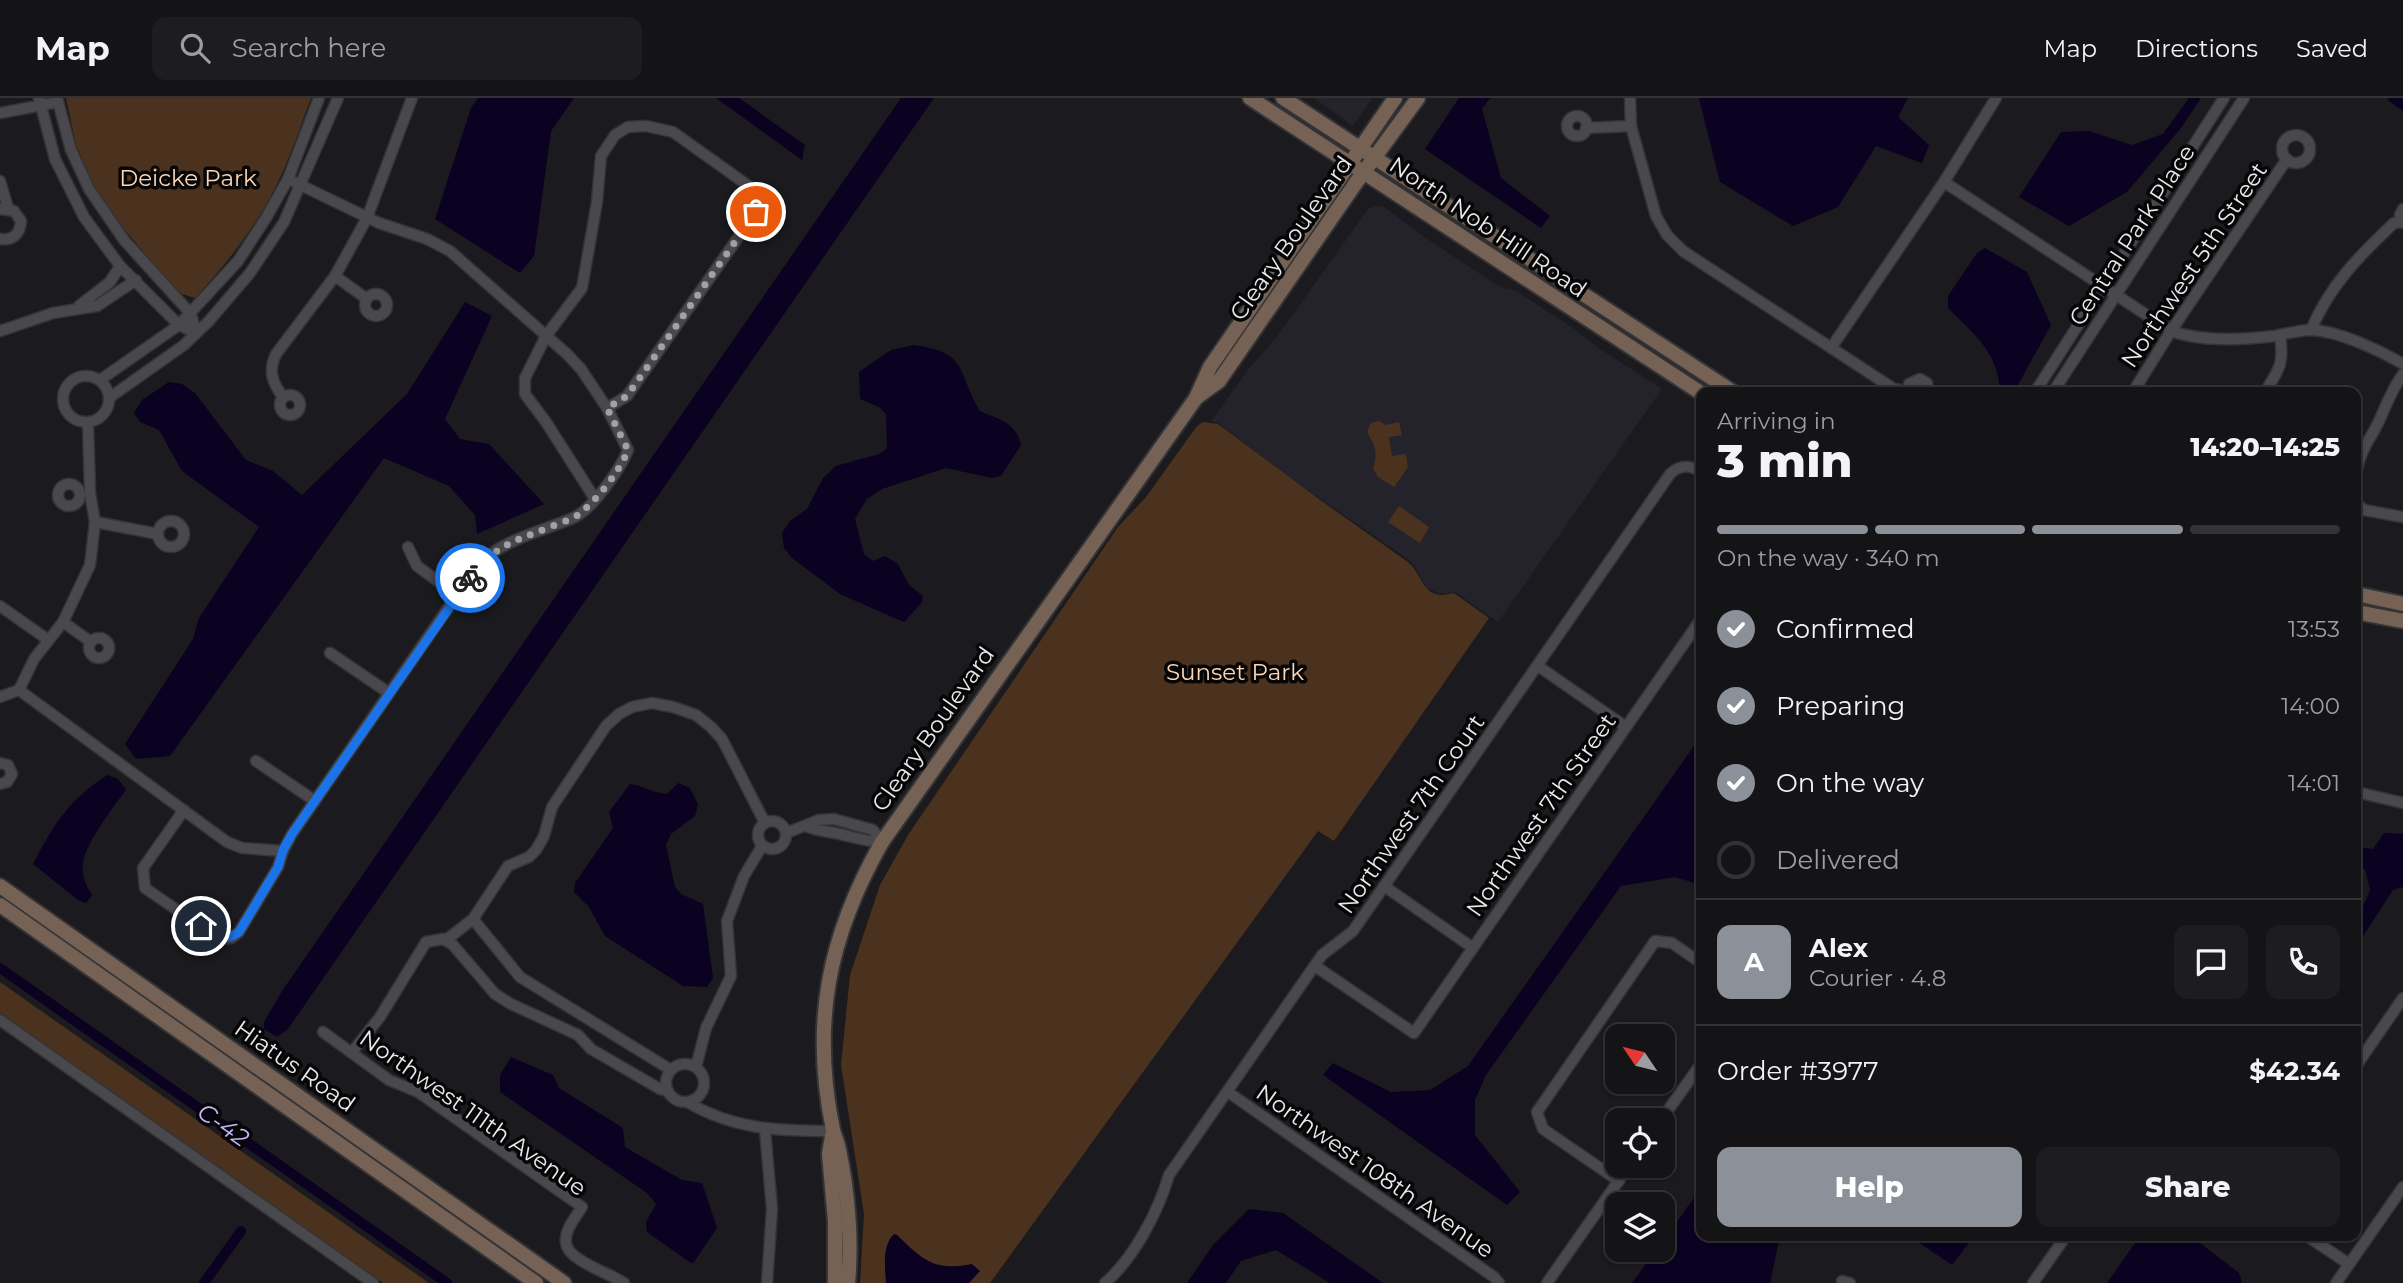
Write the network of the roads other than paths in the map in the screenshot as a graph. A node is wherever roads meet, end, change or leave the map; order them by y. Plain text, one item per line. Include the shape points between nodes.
1 (319, 98) edge
2 (338, 98) edge
3 (412, 98) edge
4 (1250, 98) edge
5 (1283, 98) edge
6 (1395, 98) edge
7 (1418, 98) edge
8 (1630, 98) edge
9 (1996, 98) edge
10 (2224, 98) edge
11 (2244, 98) edge
12 (57, 100) edge
13 (39, 102) edge
14 (0, 113) edge
15 (1631, 126) junction
16 (1586, 128) dead end
17 (1360, 148) junction
18 (1375, 158) junction
19 (2287, 159) dead end
20 (1350, 163) junction
21 (1364, 172) junction
22 (288, 179) junction
23 (0, 181) edge
24 (1944, 182) junction
25 (302, 186) junction
26 (2403, 208) edge
27 (4, 209) edge
28 (367, 218) junction
29 (2402, 222) edge
30 (0, 239) edge
31 (120, 266) junction
32 (335, 276) junction
33 (136, 280) junction
34 (2102, 285) junction
35 (2116, 295) junction
36 (368, 299) dead end
37 (76, 308) junction
38 (191, 314) junction
39 (179, 326) junction
40 (2311, 330) junction
41 (0, 331) edge
42 (2171, 331) junction
43 (196, 333) junction
44 (2280, 335) junction
45 (546, 336) junction
46 (1831, 348) junction
47 (2403, 364) edge
48 (2403, 374) edge
49 (100, 380) junction
50 (1725, 387) edge
51 (1891, 387) edge
52 (1909, 387) edge
53 (1927, 387) edge
54 (2038, 387) edge
55 (2056, 387) edge
56 (2136, 387) edge
57 (2267, 387) edge
58 (1696, 390) edge
59 (283, 397) dead end
60 (109, 398) junction
61 (1196, 398) junction
62 (607, 408) junction
63 (88, 422) junction
64 (2361, 450) edge
65 (1696, 469) edge
66 (595, 499) junction
67 (2361, 507) edge
68 (2403, 516) edge
69 (95, 522) junction
70 (158, 534) dead end
71 (408, 547) dead end
72 (457, 595) junction
73 (2361, 595) edge
74 (2403, 604) edge
75 (0, 606) edge
76 (2361, 613) edge
77 (2403, 621) edge
78 (63, 622) junction
79 (1696, 626) edge
80 (47, 639) junction
81 (91, 642) dead end
82 (330, 653) dead end
83 (1538, 666) junction
84 (19, 690) junction
85 (389, 693) junction
86 (0, 697) edge
87 (1626, 727) junction
88 (256, 761) dead end
89 (0, 763) edge
90 (0, 784) edge
91 (2361, 793) edge
92 (315, 801) junction
93 (2403, 803) edge
94 (184, 810) junction
95 (765, 823) junction
96 (786, 833) junction
97 (882, 842) junction
98 (762, 846) junction
99 (283, 850) junction
100 (0, 886) edge
101 (1384, 887) junction
102 (0, 905) edge
103 (473, 919) junction
104 (446, 940) junction
105 (1473, 948) junction
106 (1696, 959) edge
107 (1315, 966) junction
108 (2403, 998) edge
109 (0, 1020) edge
110 (323, 1032) dead end
111 (352, 1052) junction
112 (2361, 1059) edge
113 (696, 1067) junction
114 (671, 1070) junction
115 (1696, 1073) edge
116 (668, 1091) junction
117 (1228, 1092) junction
118 (687, 1102) junction
119 (1670, 1108) edge
120 (765, 1130) junction
121 (833, 1131) junction
122 (1621, 1178) edge
123 (1619, 1181) junction
124 (2403, 1187) edge
125 (2062, 1241) edge
126 (2314, 1241) edge
127 (2349, 1264) junction
128 (373, 1283) edge
129 (536, 1283) edge
130 (564, 1283) edge
131 (624, 1283) edge
132 (768, 1283) edge
133 (835, 1283) edge
134 (848, 1283) edge
135 (1105, 1283) edge
136 (1499, 1283) edge
137 (1547, 1283) edge
138 (2033, 1283) edge
139 (2336, 1283) edge

1 - 22 street
2 - 25 street
3 - 28 street
4 - 20 main road, North Nob Hill Road
5 - 17 main road, North Nob Hill Road
6 - 17 main road, Cleary Boulevard
7 - 18 main road, Cleary Boulevard
8 - 15 street
9 - 24 street
10 - 34 street, Central Park Place
11 - 35 street, Central Park Place
12 - 13 street
12 - 38 street via 68,142 89,190 124,240
13 - 14 street
13 - 31 street via 55,159 84,216
15 - 16 street
15 - 46 street via 1656,216 1667,235 1682,251
17 - 18 main road, North Nob Hill Road
17 - 20 main road, Cleary Boulevard
18 - 21 main road, Cleary Boulevard
18 - 50 main road, North Nob Hill Road
19 - 42 street, Northwest 5th Street
20 - 21 main road, North Nob Hill Road
20 - 61 main road, Cleary Boulevard via 1210,367
21 - 58 main road, North Nob Hill Road
21 - 61 main road, Cleary Boulevard via 1219,381
22 - 25 street
22 - 38 street via 238,261
23 - 27 street
24 - 34 street
24 - 46 street
25 - 28 street
25 - 43 street via 250,273
26 - 29 street
27 - 30 street via 18,215 20,227 14,237
28 - 32 street
28 - 45 street via 450,251
29 - 40 street via 2394,223 2353,263 2323,303
31 - 33 street
31 - 37 street via 110,282
32 - 36 street
32 - 59 street via 270,366 273,383
33 - 37 street via 97,306
33 - 39 street
34 - 35 street
34 - 54 street, Central Park Place
35 - 42 street
35 - 55 street, Central Park Place
37 - 41 street
38 - 39 street
38 - 43 street
39 - 43 street
39 - 49 street
40 - 44 street
40 - 47 street via 2354,341
42 - 44 street via 2191,338
42 - 56 street, Northwest 5th Street
43 - 60 street
44 - 57 street via 2283,357
45 - 62 street via 582,369
45 - 62 street via 582,288 601,156 615,135 628,127 646,126 673,132 753,189 758,198 756,212 627,396
45 - 66 street via 524,378 525,394
46 - 51 street
48 - 64 street
49 - 60 street
49 - 63 street via 74,379 64,393 66,411 72,418
52 - 53 street via 1920,379
60 - 63 street via 101,417
61 - 97 main road, Cleary Boulevard
62 - 66 street via 628,450
63 - 69 street via 85,493
65 - 83 street, Northwest 7th Court via 1678,467 1670,474
66 - 72 street via 578,515 502,546 485,558
67 - 68 street
69 - 70 street
69 - 78 street via 90,565
71 - 72 street via 417,566
72 - 85 street
73 - 74 main road
75 - 80 street
76 - 77 main road
78 - 80 street
78 - 81 street
79 - 87 street, Northwest 7th Street
80 - 84 street
82 - 85 street
83 - 87 street
83 - 101 street, Northwest 7th Court
84 - 86 street
84 - 94 street
85 - 92 street
87 - 105 street, Northwest 7th Street
88 - 92 street
89 - 90 street via 8,765 12,774
91 - 93 street
92 - 99 street
94 - 99 street via 242,848
94 - 99 street via 143,868 142,877 145,888 219,939 239,932 278,867
95 - 96 street via 779,823
95 - 98 street via 758,832
95 - 103 street via 722,739 711,727 673,706 652,703 632,707 606,726 552,807 536,850 508,866
96 - 97 street via 834,819 873,830
96 - 98 street via 780,848
97 - 121 main road, Cleary Boulevard via 850,905 830,971 823,1042
98 - 113 street via 744,876 727,921 731,976 706,1028
100 - 130 main road, Hiatus Road
101 - 105 street
101 - 107 street, Northwest 7th Court via 1353,932 1322,955
102 - 129 main road, Hiatus Road
103 - 104 street
103 - 114 street via 520,977
104 - 111 street via 426,942 380,1017
104 - 116 street via 495,994 578,1035 595,1052
105 - 107 street, Northwest 7th Street via 1414,1033
106 - 123 street via 1672,943 1655,941 1537,1112 1543,1129
107 - 117 street, Northwest 7th Court
108 - 112 street
109 - 128 street
110 - 111 street, Northwest 111th Avenue
111 - 131 street, Northwest 111th Avenue via 389,1080 418,1092 582,1207 568,1229 565,1242 569,1252
113 - 114 street via 683,1064
113 - 118 street via 703,1076 703,1088
114 - 116 street via 666,1080
115 - 119 street
116 - 118 street
117 - 135 street, Northwest 7th Court via 1168,1175 1160,1204 1119,1271
117 - 136 street, Northwest 108th Avenue
118 - 120 street
120 - 121 street
120 - 132 street via 772,1209
121 - 133 main road, Cleary Boulevard via 829,1154
121 - 134 main road, Cleary Boulevard via 848,1222
122 - 123 street
123 - 137 street
124 - 127 street
125 - 138 street
126 - 127 street
127 - 139 street

